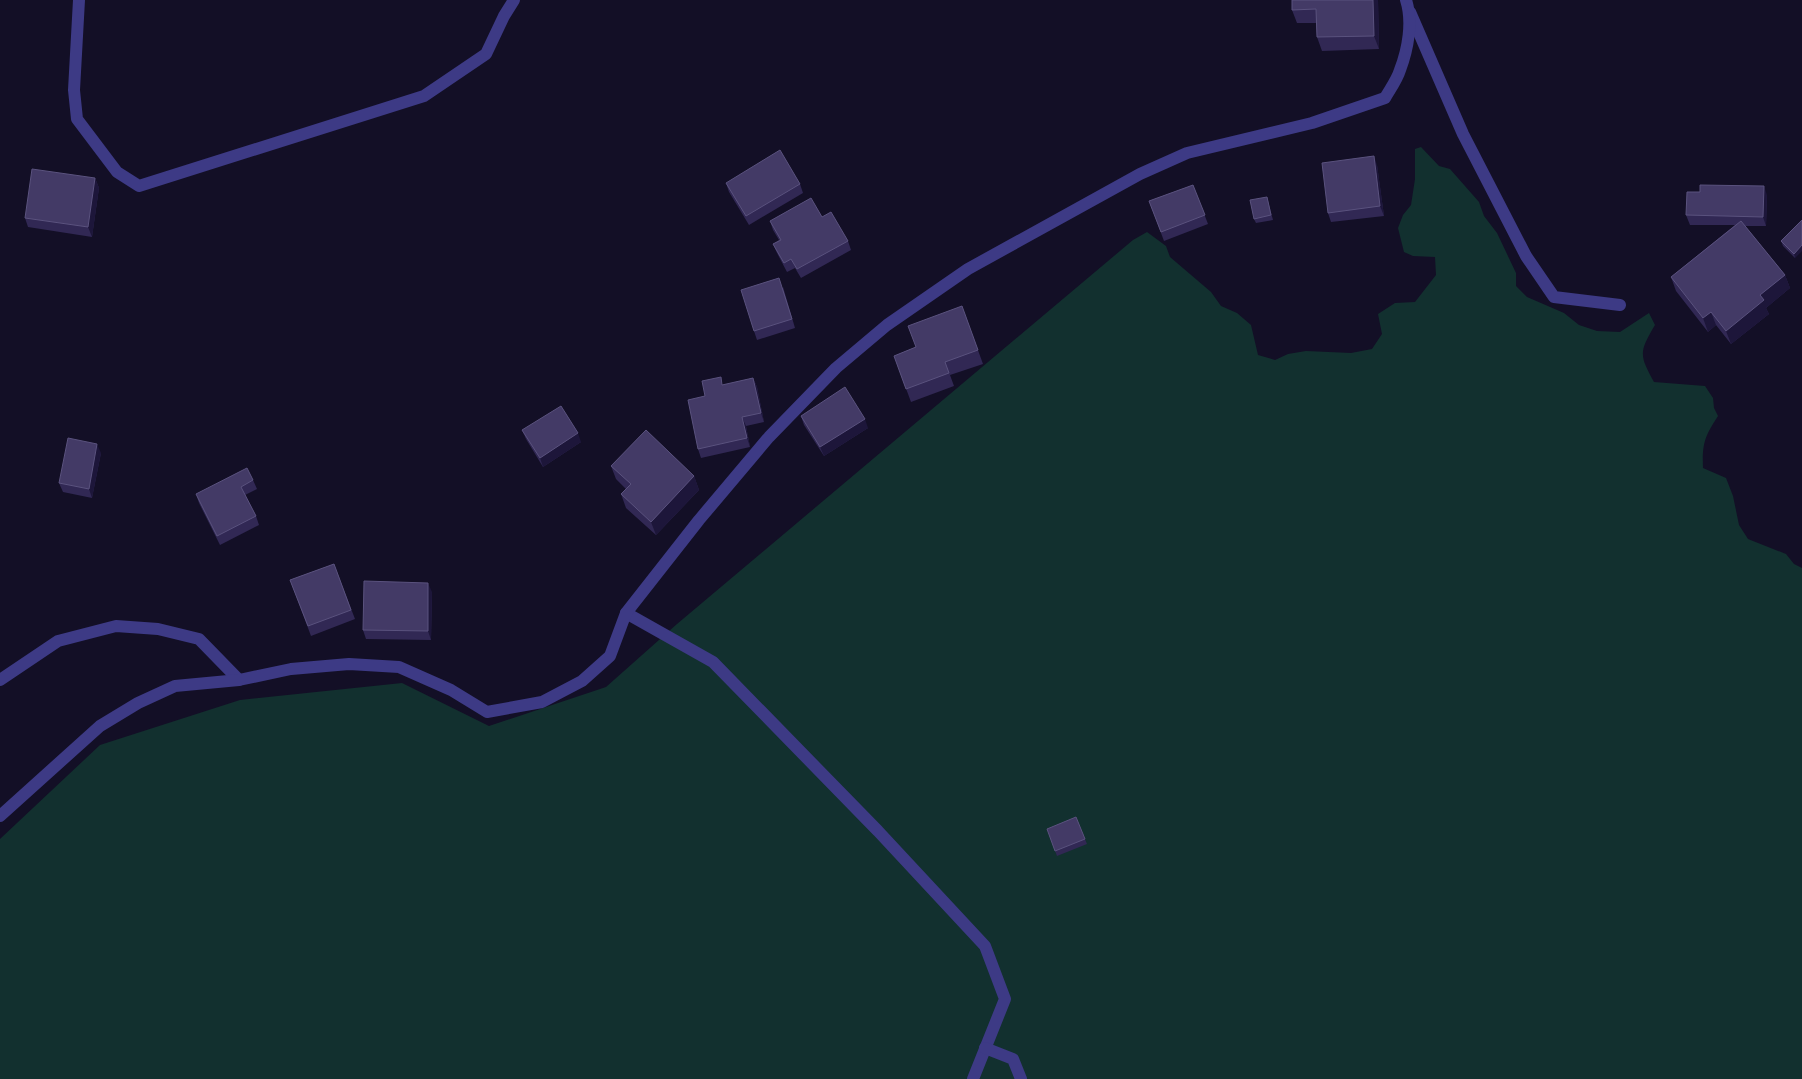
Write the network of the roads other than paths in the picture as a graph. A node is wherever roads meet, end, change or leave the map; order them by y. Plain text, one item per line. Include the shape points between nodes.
1 (79, 0) edge
2 (514, 0) edge
3 (1407, 5) edge
4 (1620, 304) dead end
5 (626, 613) junction
6 (0, 680) edge
7 (239, 680) junction
8 (0, 816) edge
9 (985, 1048) junction
10 (973, 1079) edge
11 (1021, 1079) edge

1 - 2 street via 74,90 77,120 117,172 138,186 424,96 486,54
3 - 4 street via 1462,134 1526,256 1554,297
3 - 5 street via 1407,44 1400,72 1385,98 1312,123 1187,153 1140,174 968,269 887,325 836,368 769,437
5 - 7 street via 610,656 582,681 542,702 487,712 451,690 399,666 349,664 291,669
5 - 9 street via 713,662 985,946 1005,999
6 - 7 street via 58,641 116,626 158,630 199,639
7 - 8 street via 176,686 138,703 100,726
9 - 10 street
9 - 11 street via 1013,1060

